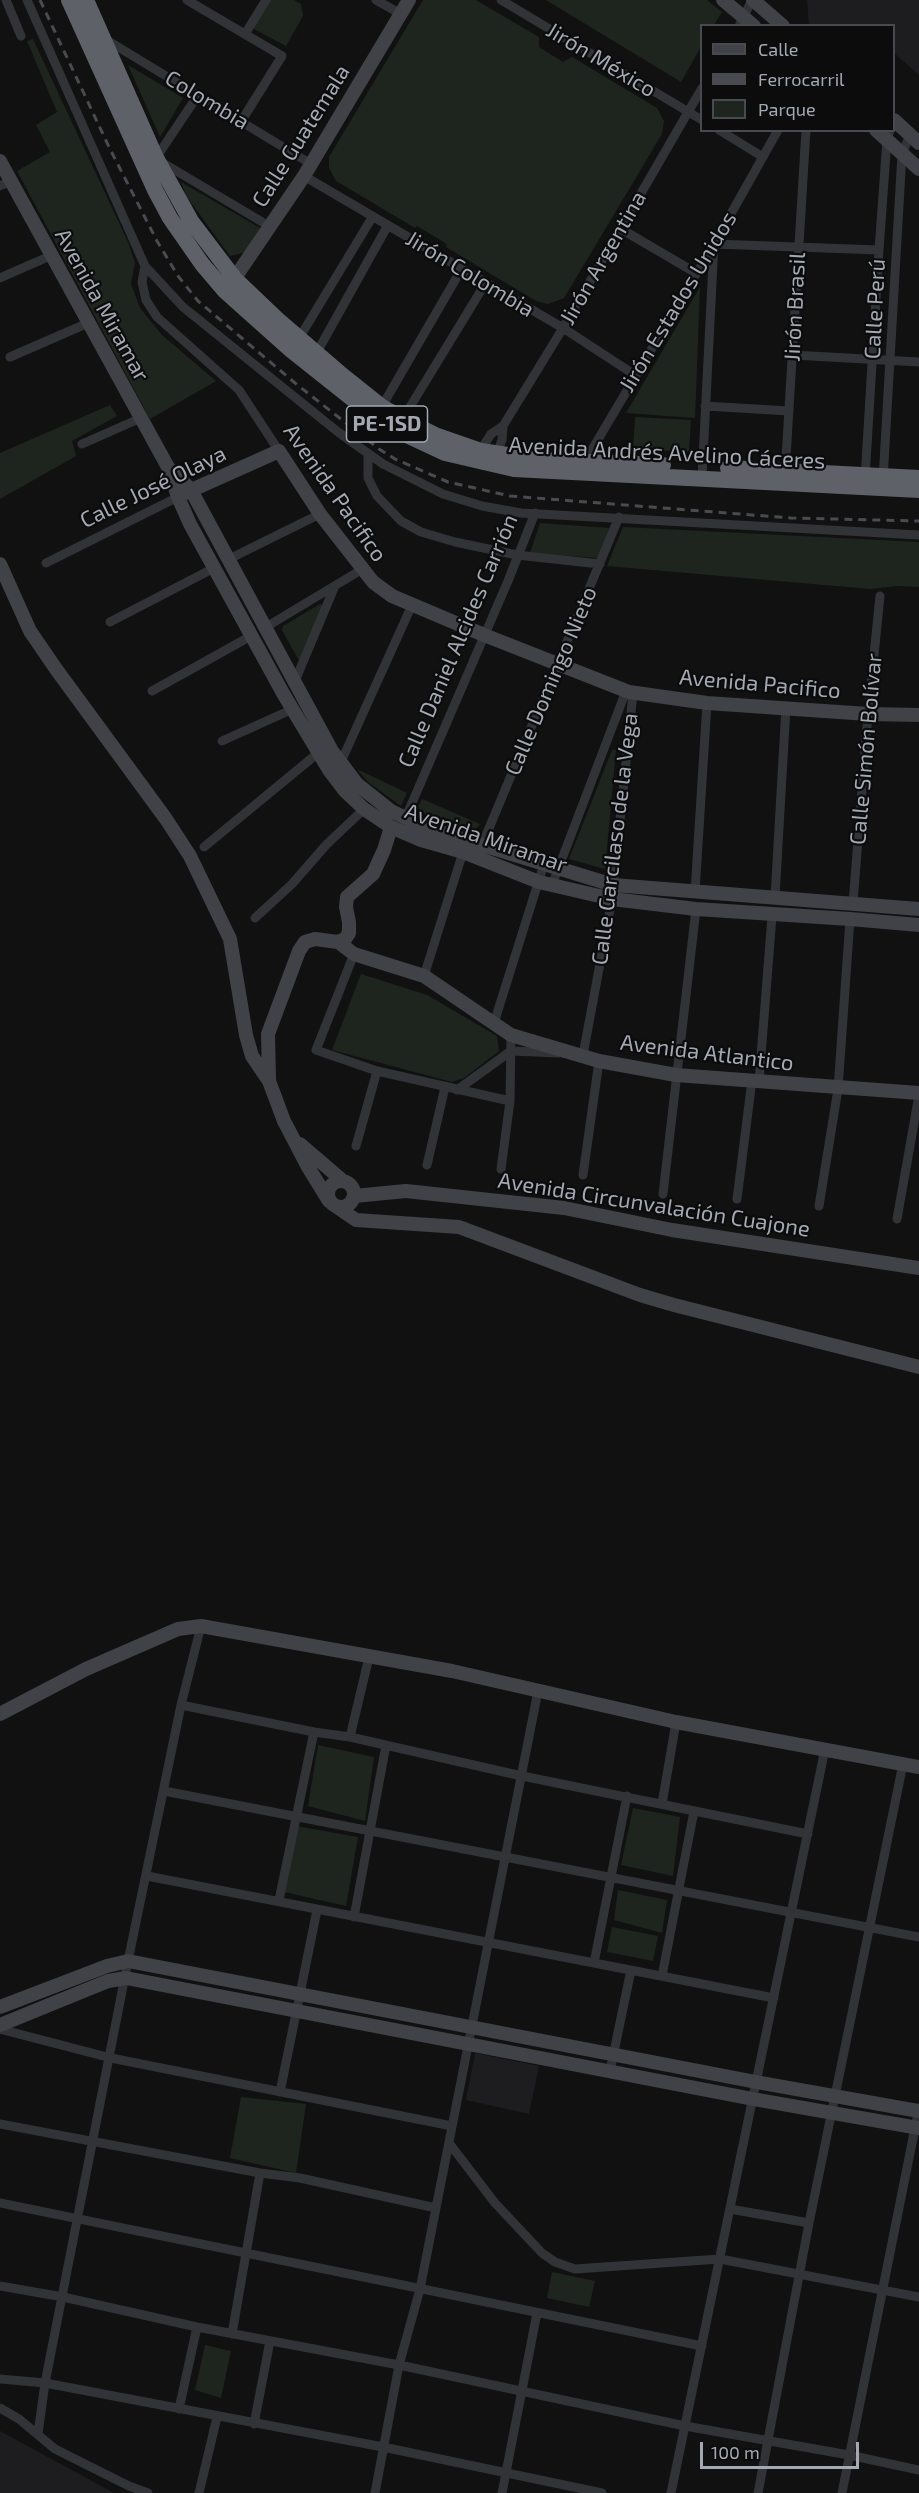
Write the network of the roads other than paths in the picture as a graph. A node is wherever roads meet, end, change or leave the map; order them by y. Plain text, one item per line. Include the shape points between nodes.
1 (6, 0) edge
2 (27, 0) edge
3 (69, 0) edge
4 (86, 0) edge
5 (187, 0) edge
6 (266, 0) edge
7 (376, 0) edge
8 (409, 0) edge
9 (723, 0) edge
10 (753, 0) edge
11 (507, 1) edge
12 (401, 14) junction
13 (746, 23) edge
14 (781, 24) edge
15 (244, 34) junction
16 (21, 36) dead end
17 (103, 38) junction
18 (700, 91) edge
19 (198, 95) junction
20 (687, 112) junction
21 (700, 119) edge
22 (242, 120) junction
23 (895, 121) edge
24 (722, 132) edge
25 (777, 132) edge
26 (806, 132) edge
27 (889, 135) edge
28 (915, 139) edge
29 (902, 154) junction
30 (763, 157) junction
31 (156, 159) junction
32 (0, 161) edge
33 (919, 169) edge
34 (307, 170) junction
35 (5, 183) edge
36 (373, 216) junction
37 (388, 225) junction
38 (269, 226) junction
39 (621, 229) junction
40 (714, 244) junction
41 (798, 247) junction
42 (879, 250) junction
43 (50, 256) junction
44 (145, 266) junction
45 (461, 270) junction
46 (696, 273) junction
47 (0, 278) edge
48 (485, 284) junction
49 (230, 285) junction
50 (88, 323) junction
51 (562, 328) junction
52 (295, 344) junction
53 (793, 355) junction
54 (10, 357) dead end
55 (872, 358) junction
56 (312, 359) junction
57 (891, 361) junction
58 (919, 362) edge
59 (635, 375) junction
60 (705, 406) junction
61 (378, 411) junction
62 (789, 411) junction
63 (141, 418) junction
64 (399, 424) junction
65 (503, 426) junction
66 (82, 444) dead end
67 (279, 451) junction
68 (368, 453) junction
69 (486, 458) junction
70 (582, 467) junction
71 (169, 469) junction
72 (702, 472) junction
73 (785, 476) junction
74 (919, 478) edge
75 (865, 481) junction
76 (883, 482) junction
77 (191, 490) junction
78 (919, 490) edge
79 (178, 497) junction
80 (535, 513) junction
81 (320, 514) junction
82 (619, 517) junction
83 (919, 535) edge
84 (517, 555) junction
85 (229, 559) junction
86 (46, 563) dead end
87 (0, 564) edge
88 (600, 564) junction
89 (214, 567) junction
90 (361, 570) junction
91 (334, 588) junction
92 (880, 596) dead end
93 (412, 604) junction
94 (110, 622) dead end
95 (266, 627) junction
96 (484, 635) junction
97 (251, 636) junction
98 (558, 664) junction
99 (295, 681) junction
100 (152, 691) dead end
101 (629, 692) junction
102 (707, 703) junction
103 (786, 707) junction
104 (293, 709) junction
105 (868, 714) junction
106 (919, 715) edge
107 (222, 741) dead end
108 (318, 753) junction
109 (340, 764) junction
110 (364, 809) junction
111 (405, 819) junction
112 (391, 827) junction
113 (482, 845) junction
114 (204, 847) dead end
115 (463, 852) junction
116 (544, 864) junction
117 (558, 868) junction
118 (545, 884) junction
119 (613, 885) junction
120 (695, 892) junction
121 (775, 897) junction
122 (612, 899) junction
123 (854, 903) junction
124 (696, 909) junction
125 (919, 909) edge
126 (772, 916) junction
127 (255, 918) dead end
128 (850, 919) junction
129 (919, 925) edge
130 (338, 942) junction
131 (354, 954) junction
132 (424, 976) junction
133 (494, 1023) junction
134 (511, 1035) junction
135 (511, 1051) junction
136 (580, 1054) junction
137 (599, 1061) junction
138 (376, 1071) junction
139 (676, 1075) junction
140 (756, 1080) junction
141 (269, 1081) junction
142 (445, 1087) junction
143 (838, 1089) junction
144 (457, 1090) junction
145 (919, 1094) edge
146 (510, 1101) junction
147 (292, 1137) junction
148 (356, 1146) dead end
149 (427, 1166) dead end
150 (501, 1169) dead end
151 (583, 1175) dead end
152 (345, 1182) junction
153 (382, 1192) junction
154 (663, 1194) dead end
155 (353, 1199) junction
156 (737, 1199) dead end
157 (333, 1204) junction
158 (819, 1206) dead end
159 (897, 1219) dead end
160 (370, 1221) junction
161 (919, 1268) edge
162 (919, 1367) edge
163 (201, 1626) junction
164 (369, 1657) junction
165 (538, 1691) junction
166 (181, 1705) junction
167 (0, 1714) edge
168 (676, 1722) junction
169 (314, 1732) junction
170 (350, 1737) junction
171 (386, 1745) junction
172 (825, 1749) junction
173 (903, 1764) junction
174 (919, 1767) edge
175 (522, 1776) junction
176 (164, 1791) junction
177 (627, 1796) junction
178 (662, 1804) junction
179 (693, 1811) junction
180 (296, 1818) junction
181 (370, 1832) junction
182 (808, 1834) junction
183 (505, 1858) junction
184 (147, 1876) junction
185 (610, 1879) junction
186 (678, 1892) junction
187 (279, 1900) junction
188 (317, 1910) junction
189 (791, 1914) junction
190 (354, 1917) junction
191 (871, 1929) junction
192 (919, 1937) edge
193 (489, 1943) junction
194 (128, 1961) junction
195 (594, 1963) junction
196 (631, 1970) junction
197 (662, 1976) junction
198 (126, 1978) junction
199 (300, 1994) junction
200 (774, 1998) junction
201 (0, 2007) edge
202 (297, 2010) junction
203 (0, 2027) edge
204 (472, 2027) junction
205 (469, 2044) junction
206 (614, 2054) junction
207 (111, 2058) junction
208 (610, 2071) junction
209 (756, 2082) junction
210 (280, 2092) junction
211 (837, 2097) junction
212 (753, 2099) junction
213 (919, 2110) edge
214 (832, 2113) junction
215 (0, 2124) edge
216 (452, 2126) junction
217 (917, 2127) edge
218 (93, 2142) junction
219 (449, 2143) junction
220 (261, 2173) junction
221 (0, 2203) edge
222 (436, 2208) junction
223 (730, 2209) junction
224 (77, 2219) junction
225 (809, 2223) junction
226 (248, 2254) junction
227 (720, 2259) junction
228 (801, 2274) junction
229 (0, 2286) edge
230 (420, 2289) junction
231 (884, 2290) junction
232 (63, 2297) junction
233 (919, 2297) edge
234 (537, 2313) junction
235 (197, 2326) junction
236 (232, 2334) junction
237 (270, 2341) junction
238 (702, 2346) junction
239 (399, 2365) junction
240 (0, 2379) edge
241 (45, 2383) junction
242 (522, 2392) junction
243 (0, 2408) edge
244 (179, 2409) junction
245 (217, 2417) junction
246 (254, 2424) junction
247 (685, 2426) junction
248 (38, 2434) junction
249 (767, 2440) junction
250 (383, 2447) junction
251 (849, 2455) junction
252 (919, 2470) edge
253 (506, 2474) junction
254 (146, 2493) edge
255 (199, 2493) edge
256 (375, 2493) edge
257 (502, 2493) edge
258 (602, 2493) edge
259 (671, 2493) edge
260 (758, 2493) edge
261 (842, 2493) edge

1 - 16 street
2 - 44 street
3 - 49 highway, Avenida Andrés Avelino Cáceres / PE-1SD via 170,218 202,264
4 - 17 highway, Avenida Andrés Avelino Cáceres / PE-1SD
5 - 15 street
6 - 15 street
7 - 12 street
8 - 12 main road, Calle Guatemala
9 - 13 main road
10 - 13 street
10 - 14 main road
11 - 20 street, Jirón México
12 - 34 main road, Calle Guatemala
15 - 22 street via 282,56
17 - 19 street, Colombia
17 - 31 highway, Avenida Andrés Avelino Cáceres / PE-1SD
18 - 20 street, Jirón Argentina
19 - 22 street, Colombia
19 - 31 street
20 - 21 street, Jirón México
20 - 39 street, Jirón Argentina
22 - 34 street, Colombia
23 - 28 main road
24 - 30 street
25 - 30 street, Jirón Estados Unidos
26 - 41 street, Jirón Brasil
27 - 29 main road
27 - 42 street, Calle Perú
28 - 29 street, Calle Perú
29 - 33 main road
29 - 57 street, Calle Perú
30 - 40 street, Jirón Estados Unidos
31 - 38 street
31 - 49 highway, Avenida Andrés Avelino Cáceres / PE-1SD
32 - 35 main road, Avenida Miramar
34 - 36 street, Jirón Colombia
34 - 38 main road, Calle Guatemala
35 - 43 main road, Avenida Miramar
36 - 37 street, Jirón Colombia
36 - 52 street
37 - 45 street, Jirón Colombia
37 - 56 street
38 - 49 main road, Calle Guatemala
39 - 46 street
39 - 51 street, Jirón Argentina
40 - 41 street
40 - 46 street, Jirón Estados Unidos
40 - 60 street
41 - 42 street
41 - 53 street, Jirón Brasil
42 - 55 street, Calle Perú
43 - 47 street
43 - 50 main road, Avenida Miramar
44 - 67 street, Avenida Pacifico via 142,282 146,300 157,317 239,390
44 - 68 street via 183,307
45 - 48 street, Jirón Colombia
45 - 61 street
46 - 59 street, Jirón Estados Unidos
48 - 51 street, Jirón Colombia
48 - 64 street
49 - 52 highway, Avenida Andrés Avelino Cáceres / PE-1SD
50 - 54 street
50 - 63 main road, Avenida Miramar
51 - 59 street, Jirón Colombia
51 - 65 street, Jirón Argentina
52 - 56 highway, Avenida Andrés Avelino Cáceres / PE-1SD
53 - 55 street
53 - 62 street, Jirón Brasil
55 - 57 street
55 - 75 street, Calle Perú
56 - 61 highway, Avenida Andrés Avelino Cáceres / PE-1SD
57 - 58 street
57 - 76 street, Calle Perú
59 - 70 street, Jirón Estados Unidos
60 - 62 street
60 - 72 street
61 - 64 highway, Avenida Andrés Avelino Cáceres / PE-1SD
62 - 73 street, Jirón Brasil
63 - 66 street
63 - 71 main road, Avenida Miramar
64 - 69 highway, Avenida Andrés Avelino Cáceres / PE-1SD
65 - 69 street, Jirón Argentina via 502,440
65 - 69 street, Jirón Argentina via 491,434
67 - 77 main road, Calle José Olaya
67 - 81 main road, Avenida Pacifico
68 - 80 street via 443,494 501,510
68 - 84 street via 368,478 376,496 401,521 421,532 455,542
69 - 70 highway, Avenida Andrés Avelino Cáceres / PE-1SD via 540,460
70 - 72 highway, Avenida Andrés Avelino Cáceres / PE-1SD
71 - 77 main road, Avenida Miramar
71 - 79 main road, Avenida Miramar
72 - 73 highway, Avenida Andrés Avelino Cáceres / PE-1SD
73 - 75 highway, Avenida Andrés Avelino Cáceres / PE-1SD
74 - 76 highway, Avenida Andrés Avelino Cáceres / PE-1SD
75 - 76 highway, Avenida Andrés Avelino Cáceres / PE-1SD
76 - 78 highway, Avenida Andrés Avelino Cáceres / PE-1SD
77 - 79 main road, Calle José Olaya
77 - 85 main road, Avenida Miramar
79 - 86 street, Calle José Olaya
79 - 89 main road, Avenida Miramar
80 - 82 street
80 - 84 street, Calle Daniel Alcides Carrión
81 - 85 street
81 - 90 main road, Avenida Pacifico
82 - 83 street
82 - 88 street, Calle Domingo Nieto
84 - 88 street
84 - 96 street, Calle Daniel Alcides Carrión
85 - 95 main road, Avenida Miramar
87 - 141 main road, Avenida Circunvalación Cuajone via 37,640 190,856 230,939 246,1035 252,1056
88 - 98 street, Calle Domingo Nieto
89 - 94 street
89 - 97 main road, Avenida Miramar
90 - 91 street
90 - 93 main road, Avenida Pacifico via 382,589
91 - 95 street
91 - 99 street
92 - 105 street, Calle Simón Bolívar
93 - 96 main road, Avenida Pacifico
93 - 109 street
95 - 99 main road, Avenida Miramar
96 - 98 main road, Avenida Pacifico
96 - 111 street, Calle Daniel Alcides Carrión
97 - 100 street
97 - 104 main road, Avenida Miramar
98 - 101 main road, Avenida Pacifico
98 - 113 street, Calle Domingo Nieto
99 - 109 main road, Avenida Miramar
101 - 102 main road, Avenida Pacifico
101 - 117 street
101 - 119 street, Calle Garcilaso de la Vega
102 - 103 main road, Avenida Pacifico
102 - 120 street
103 - 105 main road, Avenida Pacifico
103 - 121 street
104 - 107 street
104 - 108 main road, Avenida Miramar
105 - 106 main road, Avenida Pacifico
105 - 123 street, Calle Simón Bolívar
108 - 110 main road, Avenida Miramar via 336,781
108 - 114 street
109 - 111 main road, Avenida Miramar via 367,793
110 - 112 main road, Avenida Miramar
110 - 127 street
111 - 113 main road, Avenida Miramar
112 - 115 main road, Avenida Miramar
112 - 130 main road via 373,874 347,897 348,933
113 - 116 main road, Avenida Miramar
115 - 118 main road, Avenida Miramar
115 - 132 street
116 - 117 main road, Avenida Miramar
116 - 118 street
117 - 118 street
117 - 119 main road, Avenida Miramar
118 - 122 main road, Avenida Miramar
118 - 133 street
119 - 120 main road, Avenida Miramar
119 - 122 street, Calle Garcilaso de la Vega
120 - 121 main road, Avenida Miramar
121 - 123 main road, Avenida Miramar
122 - 124 main road, Avenida Miramar
122 - 136 street, Calle Garcilaso de la Vega
123 - 125 main road, Avenida Miramar
124 - 126 main road, Avenida Miramar
124 - 139 street
126 - 128 main road, Avenida Miramar
126 - 140 street
128 - 129 main road, Avenida Miramar
128 - 143 street
130 - 131 main road, Avenida Atlantico
130 - 141 main road via 315,939 305,942 298,951 268,1034
131 - 132 main road, Avenida Atlantico
131 - 138 street via 316,1050
132 - 133 main road, Avenida Atlantico
133 - 134 main road, Avenida Atlantico
134 - 135 street
134 - 136 main road, Avenida Atlantico
135 - 136 street
135 - 144 street
135 - 146 street
136 - 137 main road, Avenida Atlantico
137 - 139 main road, Avenida Atlantico
137 - 151 street
138 - 142 street
138 - 148 street
139 - 140 main road, Avenida Atlantico
139 - 154 street
140 - 143 main road, Avenida Atlantico
140 - 156 street
141 - 147 main road, Avenida Circunvalación Cuajone
142 - 144 street
142 - 149 street
143 - 145 main road, Avenida Atlantico
143 - 158 street
144 - 146 street
145 - 159 street
146 - 150 street
147 - 152 main road, Avenida Circunvalación Cuajone
147 - 157 main road, Avenida Circunvalación Cuajone
152 - 153 main road, Avenida Circunvalación Cuajone
152 - 155 main road via 353,1188
152 - 157 main road via 334,1183 328,1191
153 - 155 main road, Avenida Circunvalación Cuajone
153 - 161 main road, Avenida Circunvalación Cuajone via 406,1191 564,1208 672,1230
155 - 157 main road via 345,1207
155 - 160 main road
157 - 160 main road via 356,1220
160 - 162 main road via 459,1227 663,1302
163 - 164 main road
163 - 166 street
163 - 167 main road via 178,1629 86,1669
164 - 165 main road
164 - 170 street
165 - 168 main road
165 - 175 street
166 - 169 street
166 - 176 street
168 - 172 main road
168 - 178 street
169 - 170 street
169 - 180 street
170 - 171 street
171 - 175 street
171 - 181 street
172 - 173 main road
172 - 182 street
173 - 174 main road
173 - 191 street
175 - 177 street
175 - 183 street
176 - 180 street
176 - 184 street
177 - 178 street
177 - 185 street
178 - 179 street
179 - 182 street
179 - 186 street
180 - 181 street
180 - 187 street
181 - 183 street
181 - 190 street
182 - 189 street
183 - 185 street
183 - 193 street
184 - 187 street
184 - 194 street
185 - 186 street
185 - 195 street
186 - 189 street
186 - 197 street
187 - 188 street
188 - 190 street
188 - 199 street
189 - 191 street
189 - 200 street
190 - 193 street
191 - 192 street
191 - 211 street
193 - 195 street
193 - 204 street
194 - 198 street
194 - 199 main road
194 - 201 main road
195 - 196 street
196 - 197 street
196 - 206 street
197 - 200 street
198 - 202 main road
198 - 203 main road via 108,1981
198 - 207 street
199 - 202 street
199 - 204 main road
200 - 209 street
202 - 205 main road
202 - 210 street
203 - 207 street
204 - 205 street
204 - 206 main road
205 - 208 main road
205 - 216 street
206 - 208 street
206 - 209 main road
207 - 210 street
207 - 218 street
208 - 212 main road
209 - 211 main road
209 - 212 street
210 - 216 street
211 - 213 main road
211 - 214 street
212 - 214 main road
212 - 223 street
213 - 217 street
214 - 217 main road
214 - 225 street
215 - 218 street
216 - 219 street
217 - 231 street
218 - 220 street
218 - 224 street
219 - 222 street
219 - 227 street via 495,2204 555,2262 575,2269
220 - 222 street
220 - 226 street
221 - 224 street
222 - 230 street
223 - 225 street
223 - 227 street
224 - 226 street
224 - 232 street
225 - 228 street
226 - 230 street
226 - 236 street
227 - 228 street
227 - 238 street
228 - 231 street
228 - 249 street
229 - 232 street
230 - 234 street
230 - 239 street
231 - 233 street
231 - 251 street
232 - 235 street
232 - 241 street
234 - 238 street
234 - 242 street
235 - 236 street
235 - 244 street
236 - 237 street
237 - 239 street
237 - 246 street
238 - 247 street
239 - 242 street
239 - 250 street
240 - 241 street
241 - 244 street
241 - 248 street
242 - 247 street
242 - 253 street
243 - 248 street
244 - 245 street
245 - 246 street
245 - 255 street
246 - 250 street
247 - 249 street
247 - 259 street
248 - 254 street via 55,2449
249 - 251 street
249 - 260 street
250 - 253 street
250 - 256 street
251 - 252 street
251 - 261 street
253 - 257 street
253 - 258 street

